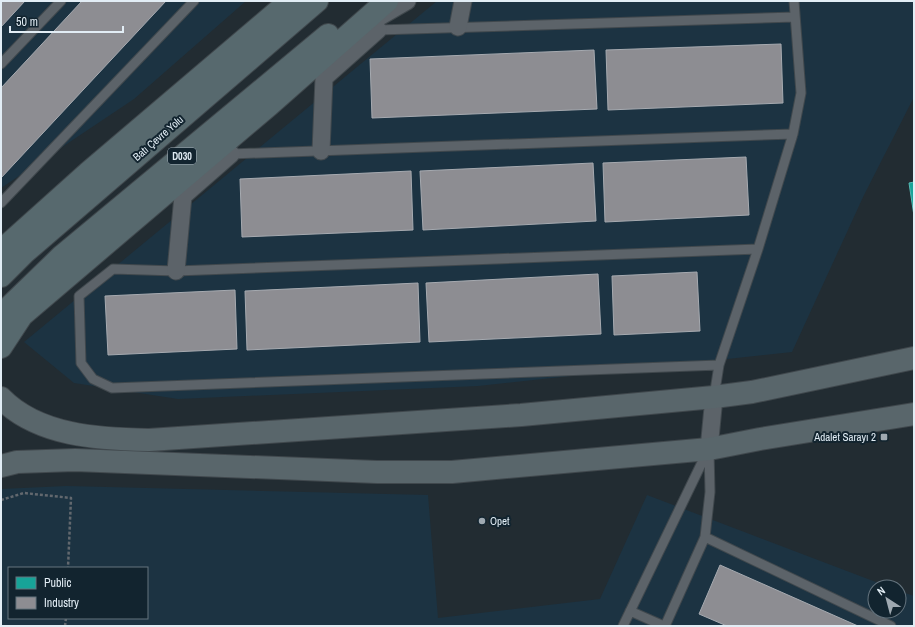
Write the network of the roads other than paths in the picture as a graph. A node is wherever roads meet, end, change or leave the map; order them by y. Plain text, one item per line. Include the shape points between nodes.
1 (61, 1) edge
2 (194, 1) edge
3 (290, 1) edge
4 (317, 1) edge
5 (368, 1) edge
6 (387, 1) edge
7 (407, 1) edge
8 (463, 1) edge
9 (794, 1) edge
10 (795, 17) junction
11 (458, 27) junction
12 (378, 30) joint
13 (348, 36) junction
14 (1, 64) edge
15 (792, 134) junction
16 (321, 151) junction
17 (231, 154) joint
18 (1, 203) edge
19 (758, 249) junction
20 (1, 251) edge
21 (176, 271) junction
22 (1, 276) edge
23 (1, 315) edge
24 (1, 347) edge
25 (914, 358) edge
26 (719, 365) junction
27 (714, 397) junction
28 (1, 398) edge
29 (914, 414) edge
30 (709, 449) junction
31 (1, 466) edge
32 (705, 537) junction
33 (630, 611) junction
34 (623, 626) edge
35 (665, 626) edge
36 (891, 626) edge

1 - 14 lane
2 - 18 lane
3 - 20 highway via 88,173
4 - 22 highway, Batı Çevre Yolu via 24,253
5 - 23 highway, D030 via 62,256
6 - 13 highway
7 - 13 street
8 - 11 street
9 - 10 lane
10 - 11 lane
10 - 15 lane via 801,93
11 - 12 lane
12 - 16 street via 324,78
13 - 24 highway via 22,315
15 - 16 lane
15 - 19 lane
16 - 17 lane
17 - 21 street via 183,196
19 - 21 lane
19 - 26 lane
21 - 26 lane via 113,269 79,296 81,363 93,379 112,388
25 - 27 main road via 752,392
26 - 27 lane
27 - 28 main road via 521,415 149,440 83,435 43,425 10,408
27 - 30 street
29 - 30 main road via 760,438
30 - 31 main road via 452,472 377,472 75,460 17,462
30 - 32 lane via 710,492
30 - 33 lane
32 - 35 lane
32 - 36 lane
33 - 34 lane
33 - 35 lane

